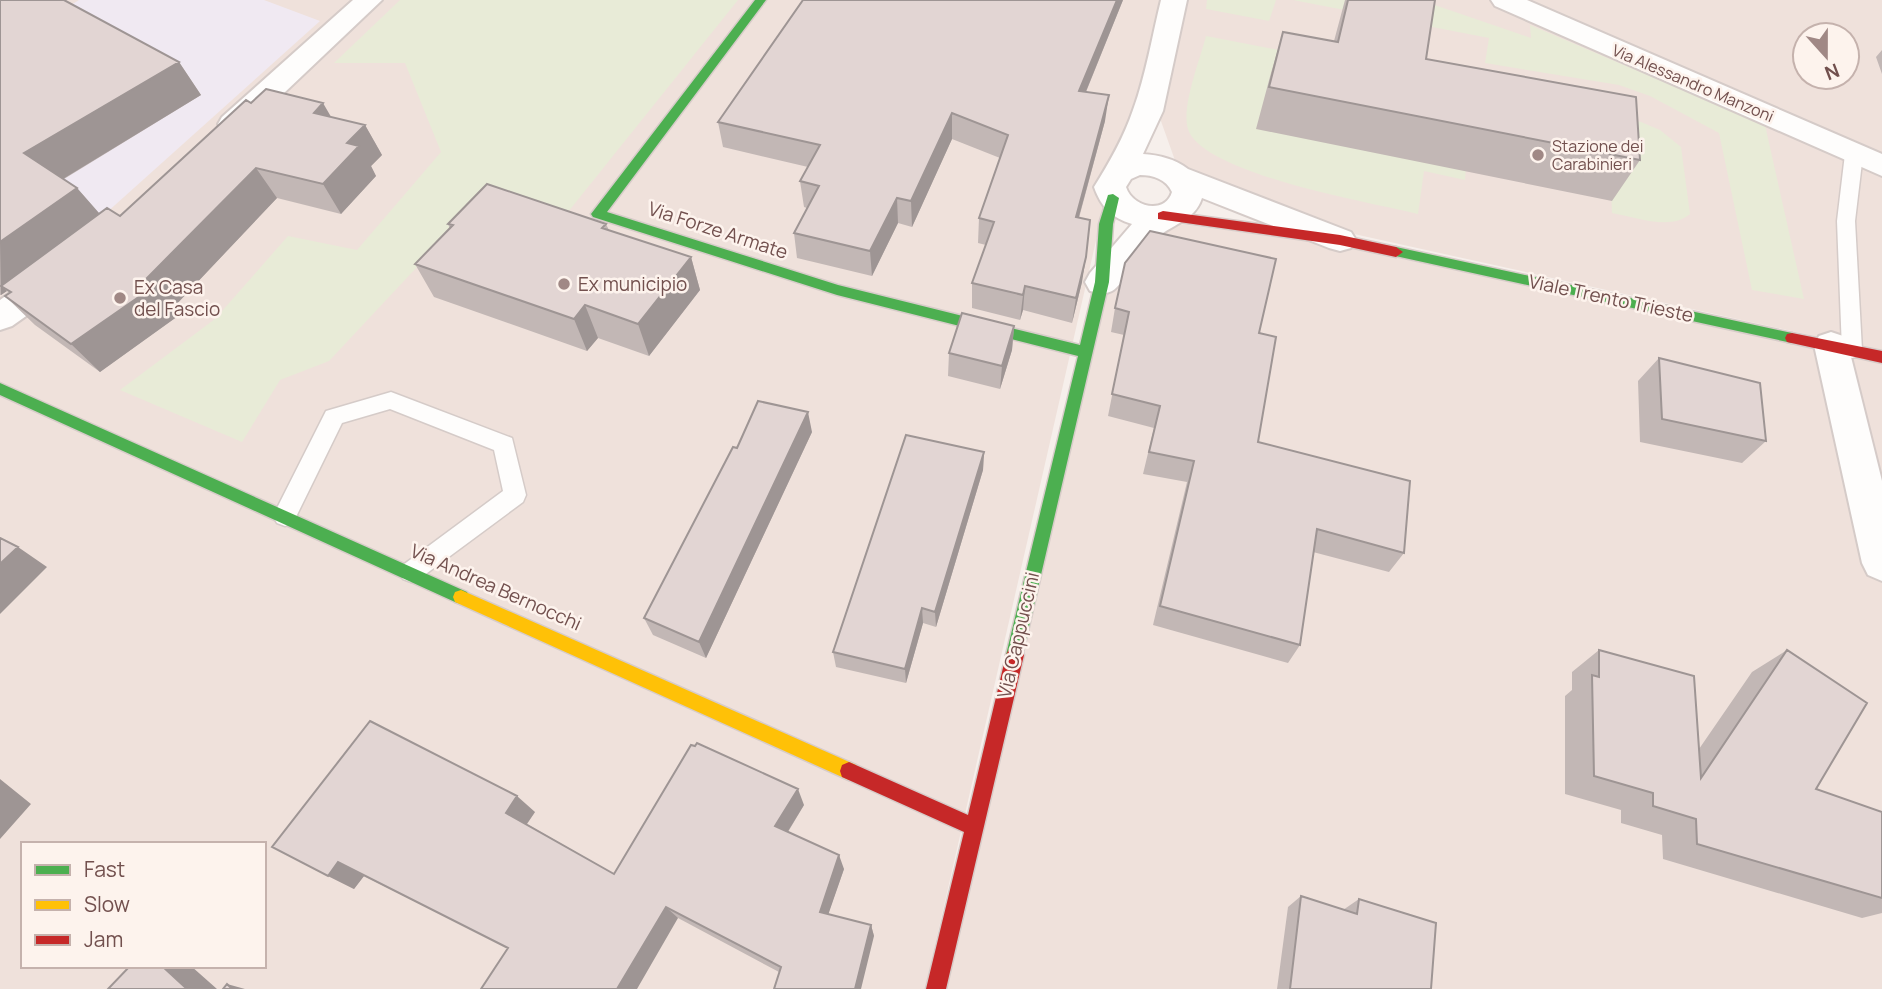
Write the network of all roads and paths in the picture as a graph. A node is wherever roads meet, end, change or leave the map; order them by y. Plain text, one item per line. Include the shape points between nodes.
1 (369, 0) edge
2 (761, 0) edge
3 (1174, 0) edge
4 (1513, 5) edge
5 (1148, 111) junction
6 (216, 140) edge
7 (1854, 154) junction
8 (1882, 166) edge
9 (1176, 174) junction
10 (1119, 184) junction
11 (1165, 216) junction
12 (1340, 240) junction
13 (83, 257) edge
14 (1102, 282) junction
15 (0, 317) edge
16 (1841, 347) junction
17 (1085, 352) junction
18 (1882, 357) edge
19 (0, 389) edge
20 (285, 516) junction
21 (1882, 563) edge
22 (411, 572) junction
23 (973, 827) junction
24 (936, 989) edge

1 - 6 street
2 - 17 street, Via Forze Armate via 598,214 837,290
3 - 5 street, Via Cappuccini
4 - 7 street, Via Alessandro Manzoni
5 - 9 street via 1162,154
5 - 10 street, Via Cappuccini
7 - 8 street, Via Alessandro Manzoni
7 - 16 lane
9 - 10 street via 1147,164
9 - 11 street via 1189,194 1178,211
9 - 12 street, Viale Trento Trieste
10 - 11 street via 1129,212
10 - 14 street, Via Cappuccini via 1106,224
11 - 12 street, Viale Trento Trieste
11 - 14 street, Via Cappuccini via 1134,239
12 - 16 street, Viale Trento Trieste
13 - 15 street
14 - 17 street, Via Cappuccini
16 - 18 street, Viale Trento Trieste
16 - 21 street
17 - 23 street, Via Cappuccini
19 - 20 street, Via Andrea Bernocchi
20 - 22 street, Via Andrea Bernocchi
20 - 22 lane via 334,417 391,400 504,443 515,495
22 - 23 street, Via Andrea Bernocchi
23 - 24 street, Via Cappuccini

